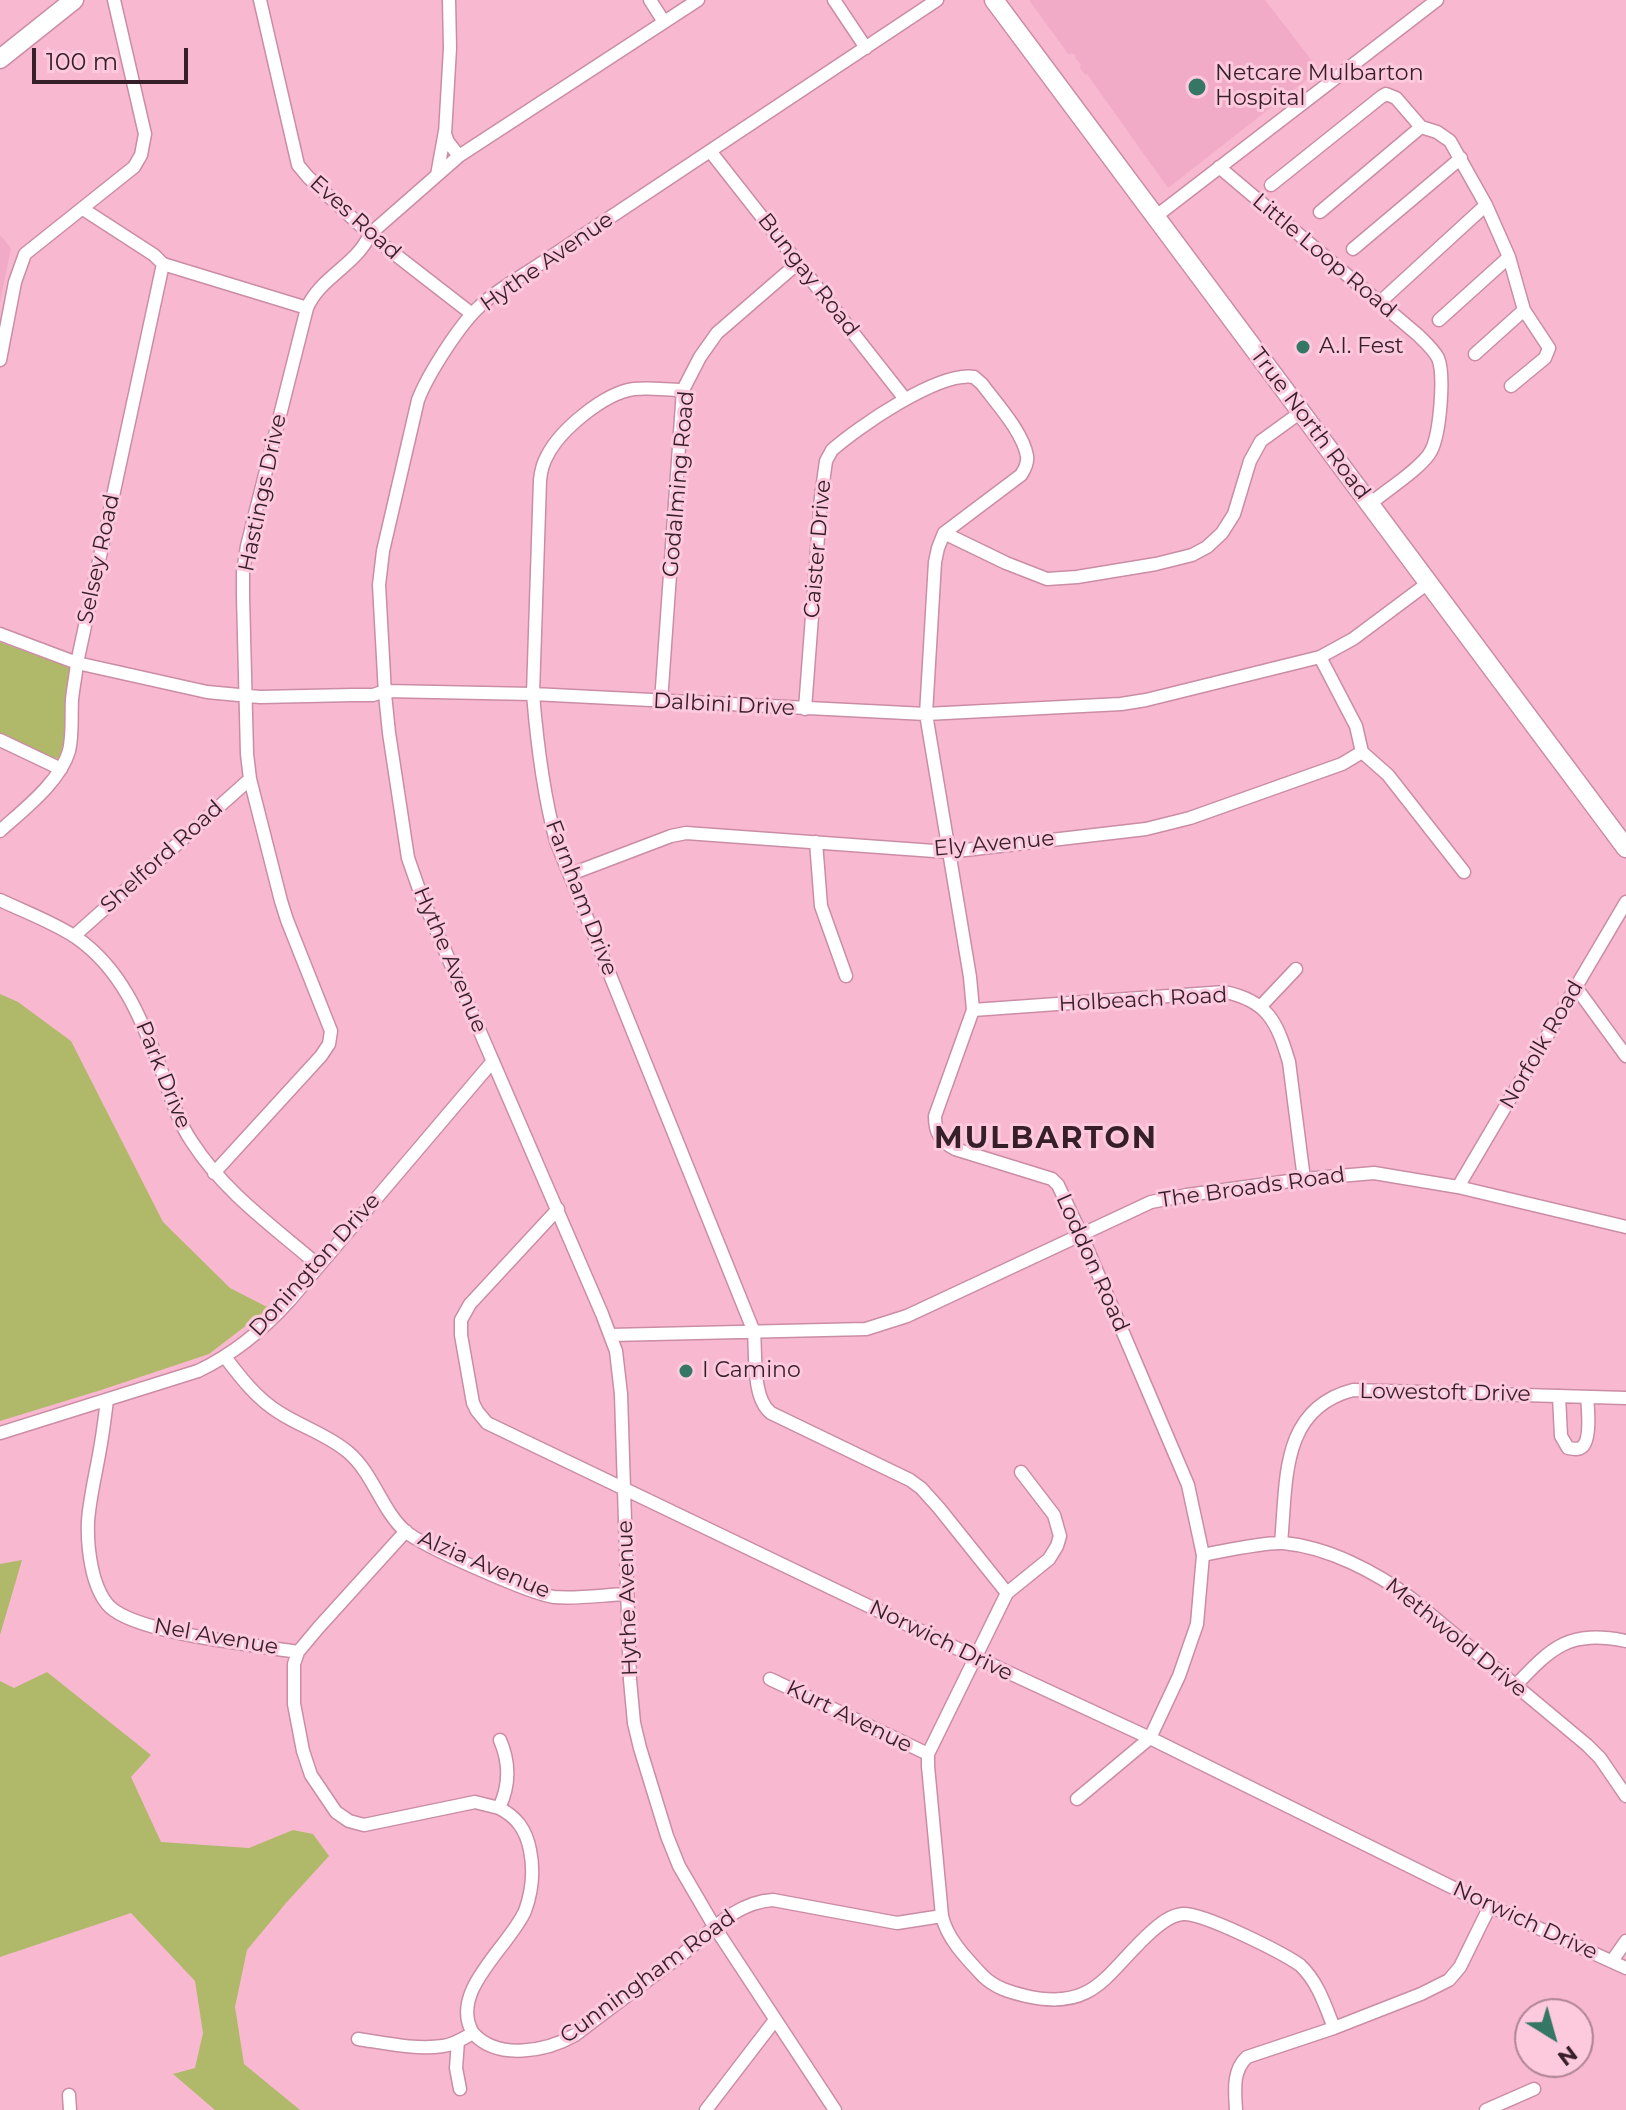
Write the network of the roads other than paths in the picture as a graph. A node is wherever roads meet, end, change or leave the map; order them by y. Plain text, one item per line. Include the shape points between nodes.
1 (74, 0) edge
2 (114, 0) edge
3 (260, 0) edge
4 (449, 0) edge
5 (650, 0) edge
6 (698, 0) edge
7 (834, 0) edge
8 (937, 0) edge
9 (994, 0) edge
10 (1437, 0) edge
11 (664, 22) junction
12 (866, 48) junction
13 (0, 57) edge
14 (1421, 127) junction
15 (445, 130) junction
16 (710, 151) junction
17 (459, 156) junction
18 (1461, 158) junction
19 (1219, 167) junction
20 (437, 175) junction
21 (1271, 185) dead end
22 (1486, 205) junction
23 (83, 209) junction
24 (1320, 212) dead end
25 (1155, 217) junction
26 (370, 234) junction
27 (1353, 249) dead end
28 (1509, 257) junction
29 (798, 263) junction
30 (163, 264) junction
31 (1379, 303) junction
32 (307, 308) junction
33 (1524, 310) junction
34 (472, 314) junction
35 (1439, 320) dead end
36 (1475, 354) dead end
37 (0, 360) edge
38 (1511, 386) dead end
39 (683, 390) junction
40 (905, 399) junction
41 (1301, 412) junction
42 (1370, 504) junction
43 (944, 533) junction
44 (1428, 583) junction
45 (0, 634) edge
46 (1320, 657) junction
47 (77, 663) junction
48 (385, 691) junction
49 (533, 694) junction
50 (246, 696) junction
51 (661, 702) junction
52 (805, 709) junction
53 (926, 714) junction
54 (0, 740) edge
55 (1362, 752) junction
56 (61, 769) junction
57 (250, 779) junction
58 (0, 831) edge
59 (816, 842) junction
60 (1626, 848) edge
61 (948, 852) junction
62 (1464, 872) dead end
63 (571, 874) junction
64 (0, 900) edge
65 (1626, 902) edge
66 (74, 936) junction
67 (1296, 969) dead end
68 (846, 976) dead end
69 (1575, 986) junction
70 (1261, 1006) junction
71 (973, 1010) junction
72 (1626, 1056) edge
73 (493, 1061) junction
74 (214, 1173) junction
75 (1304, 1179) junction
76 (1458, 1187) junction
77 (558, 1209) junction
78 (1626, 1227) edge
79 (1081, 1234) junction
80 (318, 1265) junction
81 (754, 1332) junction
82 (611, 1335) junction
83 (225, 1357) junction
84 (1559, 1396) junction
85 (1587, 1397) junction
86 (1626, 1398) edge
87 (107, 1400) junction
88 (0, 1433) edge
89 (1021, 1472) dead end
90 (625, 1489) junction
91 (406, 1531) junction
92 (1281, 1543) junction
93 (1203, 1555) junction
94 (1007, 1593) junction
95 (627, 1594) junction
96 (1626, 1641) edge
97 (298, 1652) junction
98 (975, 1657) junction
99 (770, 1679) dead end
100 (1516, 1685) junction
101 (1150, 1738) junction
102 (500, 1740) dead end
103 (928, 1754) junction
104 (1626, 1796) edge
105 (1077, 1799) dead end
106 (499, 1808) junction
107 (1490, 1906) junction
108 (942, 1916) junction
109 (714, 1926) junction
110 (1626, 1941) edge
111 (1612, 1961) junction
112 (1626, 1968) edge
113 (775, 2020) junction
114 (1334, 2028) junction
115 (473, 2033) junction
116 (358, 2039) dead end
117 (458, 2041) junction
118 (460, 2089) dead end
119 (1534, 2089) dead end
120 (69, 2095) dead end
121 (70, 2110) edge
122 (706, 2110) edge
123 (835, 2110) edge
124 (1236, 2110) edge
125 (1486, 2110) edge

1 - 13 main road
2 - 23 street via 144,147 134,167
3 - 26 street, Eves Road via 296,160
4 - 15 street
5 - 11 street
6 - 11 street, Hastings Drive
7 - 12 street
8 - 12 street, Hythe Avenue
9 - 25 main road, True North Road
10 - 19 street
11 - 17 street, Hastings Drive
12 - 16 street, Hythe Avenue
14 - 18 street via 1450,141
14 - 21 street via 1386,94
14 - 24 street
15 - 17 street
15 - 20 street
16 - 29 street, Bungay Road
16 - 34 street, Hythe Avenue
17 - 20 street, Hastings Drive
18 - 22 street
18 - 27 street
19 - 25 street
19 - 31 street, Little Loop Road
20 - 26 street, Hastings Drive
22 - 28 street
22 - 31 street
23 - 30 street
23 - 37 street via 22,260
25 - 41 main road, True North Road
26 - 32 street, Hastings Drive via 363,248 317,290
26 - 34 street, Eves Road
28 - 33 street
28 - 35 street
29 - 39 street, Godalming Road via 717,333
29 - 40 street, Bungay Road
30 - 32 street
30 - 47 street, Selsey Road
31 - 42 street, Little Loop Road via 1439,361 1439,425 1421,463
32 - 50 street, Hastings Drive via 247,546
33 - 36 street
33 - 38 street via 1547,343 1548,353
34 - 48 street, Hythe Avenue via 423,386 412,422 380,569
39 - 49 street, Farnham Drive via 632,389 614,395 575,422 546,457 540,480
39 - 51 street, Godalming Road
40 - 43 street, Caister Drive via 946,381 974,377 1020,437 1027,456 1021,475
40 - 52 street, Caister Drive via 841,442 826,461
41 - 42 main road, True North Road
41 - 43 street via 1261,441 1234,514 1222,533 1192,555 1047,579
42 - 44 main road, True North Road
43 - 53 street, Loddon Road via 935,562
44 - 46 street, Dalbini Drive
44 - 60 main road, True North Road
45 - 47 street, Dalbini Drive
46 - 53 street, Dalbini Drive via 1121,704
46 - 55 street via 1356,726
47 - 50 street, Dalbini Drive
47 - 56 street, Selsey Road via 70,745
48 - 49 street, Dalbini Drive
48 - 50 street, Dalbini Drive
48 - 73 street, Hythe Avenue via 408,858
49 - 51 street, Dalbini Drive
49 - 63 street, Farnham Drive via 547,808
50 - 57 street, Hastings Drive
51 - 52 street, Dalbini Drive
52 - 53 street, Dalbini Drive
53 - 61 street, Loddon Road
54 - 56 street
55 - 61 street, Ely Avenue via 1342,764 1172,823
55 - 62 street via 1388,775
56 - 58 street, Selsey Road
57 - 66 street, Shelford Road
57 - 74 street, Hastings Drive via 287,920 331,1031 321,1056
59 - 61 street, Ely Avenue
59 - 63 street, Ely Avenue via 686,833
59 - 68 street via 821,906
61 - 71 street, Loddon Road
63 - 81 street, Farnham Drive
64 - 66 street, Park Drive
65 - 69 street, Norfolk Road
66 - 74 street, Park Drive via 127,992 183,1127
67 - 70 street, Holbeach Road
69 - 72 street
69 - 76 street, Norfolk Road
70 - 71 street, Holbeach Road via 1225,992
70 - 75 street via 1276,1027 1289,1062
71 - 79 street, Loddon Road via 935,1116 939,1137 955,1149 1052,1179
73 - 77 street, Hythe Avenue
73 - 80 street, Donington Drive
74 - 80 street, Park Drive
75 - 76 street, The Broads Road via 1374,1173
75 - 79 street, The Broads Road via 1151,1202
76 - 78 street, The Broads Road
77 - 82 street, Hythe Avenue
77 - 90 street, Norwich Drive via 464,1313 461,1335 473,1403 492,1426
79 - 81 street, The Broads Road via 886,1324
79 - 93 street, Loddon Road via 1188,1485
80 - 83 street, Donington Drive via 272,1320
81 - 82 street, The Broads Road
81 - 94 street, Farnham Drive via 758,1393 766,1410 921,1488
82 - 90 street, Hythe Avenue via 621,1394
83 - 87 street, Donington Drive via 183,1377
83 - 91 street, Alzia Avenue via 261,1400 352,1455
84 - 85 street, Lowestoft Drive
84 - 85 street via 1561,1436 1574,1449 1587,1438
84 - 92 street, Lowestoft Drive via 1353,1390 1336,1394 1321,1403 1294,1438
85 - 86 street, Lowestoft Drive
87 - 88 street, Donington Drive
87 - 97 street, Nel Avenue via 88,1538 93,1574 109,1606 167,1630
89 - 94 street via 1054,1515 1060,1536 1049,1559
90 - 95 street, Hythe Avenue
90 - 98 street, Norwich Drive
91 - 95 street, Alzia Avenue via 543,1595
91 - 97 street
92 - 93 street, Methwold Drive
92 - 100 street, Methwold Drive via 1339,1558 1391,1583
93 - 101 street, Loddon Road via 1197,1624
94 - 98 street
95 - 109 street, Hythe Avenue via 632,1704 640,1748 679,1866
96 - 100 street via 1591,1638 1558,1646
97 - 106 street via 294,1704 303,1751 320,1792 336,1812 364,1825 475,1802
98 - 101 street, Norwich Drive
98 - 103 street
99 - 103 street, Kurt Avenue
100 - 104 street, Methwold Drive via 1600,1758
101 - 105 street, Loddon Road
101 - 107 street, Norwich Drive
102 - 106 street via 508,1783
103 - 108 street
106 - 115 street via 523,1828 533,1873 525,1911 467,2000 467,2024
107 - 111 street, Norwich Drive
107 - 114 street via 1449,1980
108 - 109 street, Cunningham Road via 897,1923 773,1900 757,1902
108 - 114 street via 947,1931 992,1984 1062,2000 1096,1987 1169,1918 1206,1918 1300,1965 1321,1995
109 - 113 street, Hythe Avenue
109 - 115 street, Cunningham Road via 561,2043 510,2049
110 - 111 street
111 - 112 street, Norwich Drive
113 - 122 street
113 - 123 street, Hythe Avenue
114 - 124 street via 1247,2057 1237,2072
115 - 117 street
116 - 117 street via 429,2047
117 - 118 street
119 - 125 street
120 - 121 street

